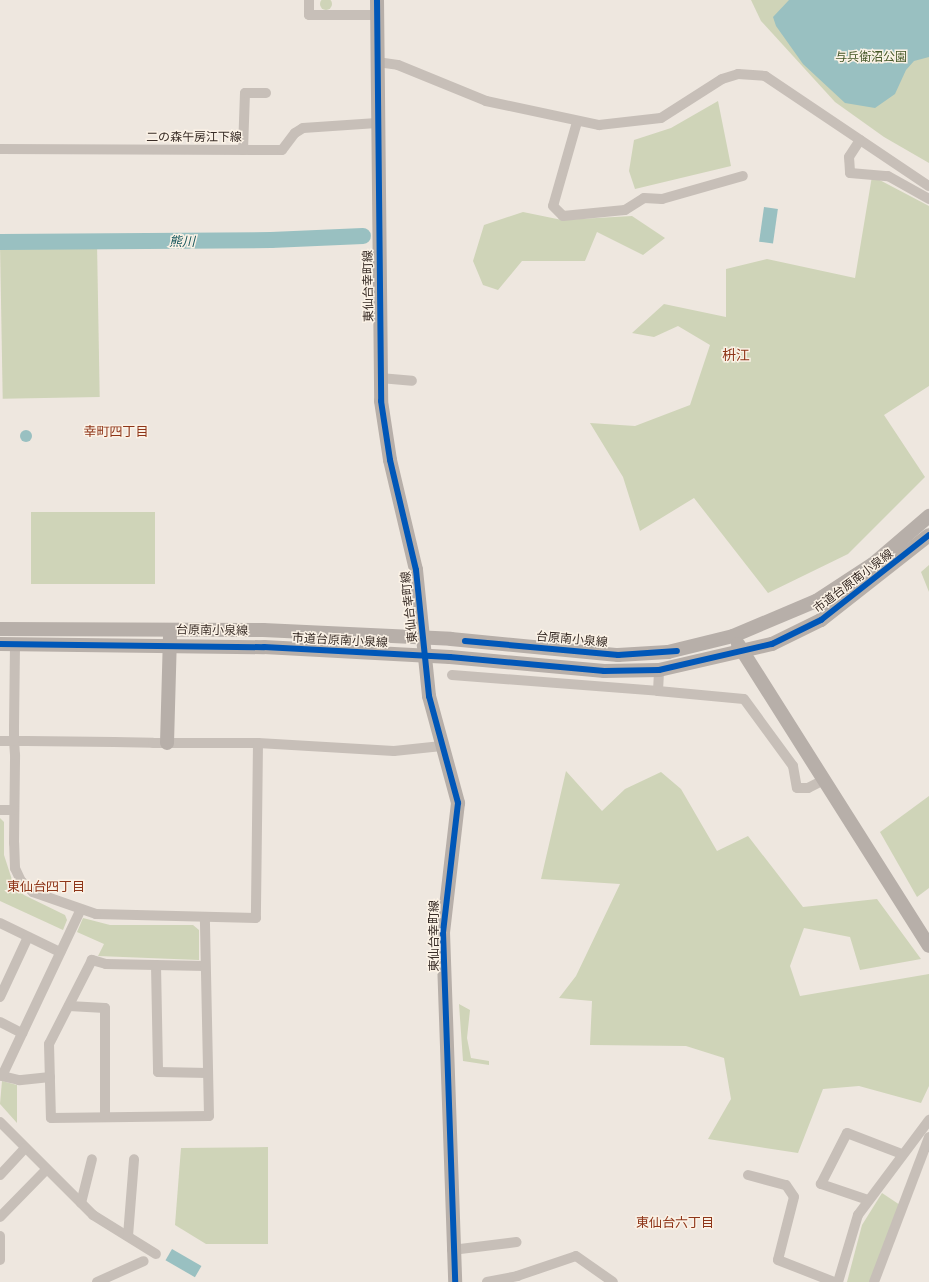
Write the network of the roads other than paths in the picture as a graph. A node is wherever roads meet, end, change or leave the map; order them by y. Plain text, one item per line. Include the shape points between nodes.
1 (309, 0) edge
2 (377, 0) edge
3 (377, 15) junction
4 (377, 62) junction
5 (266, 93) dead end
6 (577, 122) junction
7 (377, 123) junction
8 (860, 140) junction
9 (0, 149) edge
10 (243, 150) junction
11 (743, 176) dead end
12 (929, 186) edge
13 (929, 199) edge
14 (380, 378) junction
15 (412, 381) dead end
16 (929, 516) edge
17 (929, 535) edge
18 (0, 629) edge
19 (170, 629) junction
20 (733, 636) junction
21 (423, 637) junction
22 (0, 644) edge
23 (15, 644) junction
24 (170, 644) junction
25 (742, 652) junction
26 (425, 656) junction
27 (659, 670) junction
28 (452, 675) dead end
29 (658, 691) junction
30 (0, 741) edge
31 (14, 741) junction
32 (167, 743) junction
33 (258, 743) junction
34 (442, 746) junction
35 (822, 781) junction
36 (0, 810) edge
37 (14, 810) junction
38 (80, 911) junction
39 (205, 917) junction
40 (0, 923) edge
41 (28, 937) junction
42 (929, 946) edge
43 (60, 952) junction
44 (156, 965) junction
45 (205, 966) junction
46 (0, 997) edge
47 (69, 1006) junction
48 (0, 1022) edge
49 (22, 1033) junction
50 (208, 1073) junction
51 (1, 1075) edge
52 (50, 1078) junction
53 (105, 1117) junction
54 (929, 1119) edge
55 (2, 1127) edge
56 (929, 1137) edge
57 (25, 1148) junction
58 (902, 1154) junction
59 (92, 1159) dead end
60 (134, 1160) dead end
61 (46, 1170) junction
62 (0, 1175) edge
63 (748, 1175) dead end
64 (868, 1200) junction
65 (81, 1203) junction
66 (0, 1217) edge
67 (0, 1236) edge
68 (128, 1236) junction
69 (517, 1242) dead end
70 (452, 1250) junction
71 (156, 1254) dead end
72 (0, 1260) edge
73 (144, 1261) dead end
74 (98, 1282) edge
75 (455, 1282) edge
76 (487, 1282) edge
77 (613, 1282) edge
78 (834, 1282) edge
79 (838, 1282) edge
80 (874, 1282) edge

1 - 3 street via 309,15
2 - 3 street, 東仙台幸町線
3 - 4 street, 東仙台幸町線
4 - 6 street via 398,65 486,100
4 - 7 street, 東仙台幸町線
5 - 10 street via 245,93
6 - 8 street via 600,125 661,118 722,79 738,74 755,75 776,81
6 - 11 street via 553,206 563,216 625,210 644,198 662,199
7 - 10 street, 二の森午房江下線 via 303,128 295,132 282,150
7 - 14 street, 東仙台幸町線
8 - 12 street
8 - 13 street via 848,157 850,173 888,176
9 - 10 street, 二の森午房江下線
14 - 15 street
14 - 21 street, 東仙台幸町線 via 389,452 416,570
16 - 20 street, 台原南小泉線 via 873,564 816,601
17 - 25 street, 市道台原南小泉線 via 821,620 772,644
18 - 19 street, 台原南小泉線
19 - 21 street, 台原南小泉線
19 - 24 street
20 - 21 street, 台原南小泉線 via 677,650 644,654
20 - 25 street
21 - 26 street, 東仙台幸町線
22 - 23 street, 市道台原南小泉線
23 - 24 street, 市道台原南小泉線
23 - 31 street
24 - 26 street, 市道台原南小泉線
24 - 32 street
25 - 27 street, 市道台原南小泉線
25 - 35 street
26 - 27 street, 市道台原南小泉線 via 604,671
26 - 34 street, 東仙台幸町線 via 429,696
27 - 29 street
28 - 29 street
29 - 35 street via 744,699 793,766 794,785 800,789
30 - 31 street
31 - 32 street
31 - 37 street
32 - 33 street
33 - 34 street via 394,751
33 - 39 street via 256,918
34 - 70 street, 東仙台幸町線 via 458,803 443,932
35 - 42 street
36 - 37 street
37 - 38 street via 15,868 21,881 33,892
38 - 39 street
38 - 43 street
39 - 45 street
40 - 41 street
41 - 43 street
41 - 46 street
43 - 49 street
44 - 45 street
44 - 47 street via 92,960
44 - 50 street via 158,1072
45 - 50 street
47 - 52 street via 49,1044
47 - 53 street via 105,1008
48 - 49 street
49 - 51 street
50 - 53 street via 209,1116
51 - 52 street via 19,1080
52 - 53 street via 51,1118
54 - 58 street
55 - 57 street
56 - 80 street
57 - 61 street
57 - 62 street
58 - 64 street
58 - 64 street via 847,1133 821,1184
59 - 65 street
60 - 68 street
61 - 65 street
61 - 66 street
63 - 78 street via 786,1185 794,1197 778,1260
64 - 79 street via 858,1215
65 - 68 street
67 - 72 street
68 - 71 street
69 - 70 street
70 - 75 street, 東仙台幸町線
73 - 74 street
76 - 77 street via 517,1276 576,1256

